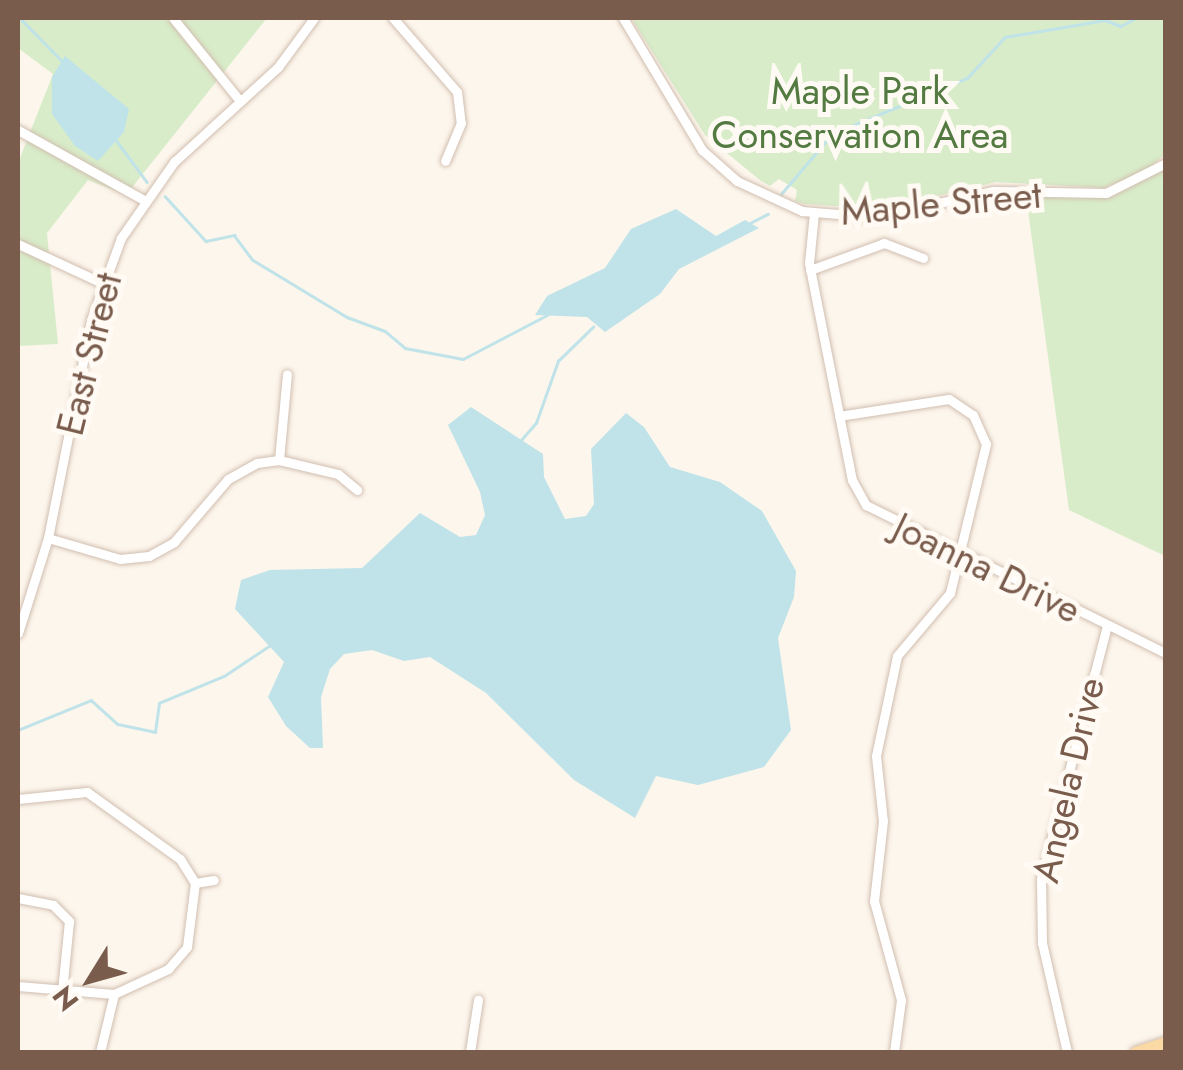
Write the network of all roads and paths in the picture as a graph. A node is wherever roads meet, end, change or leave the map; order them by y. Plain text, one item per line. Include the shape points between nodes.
1 (173, 18) edge
2 (314, 18) edge
3 (393, 18) edge
4 (623, 18) edge
5 (240, 101) junction
6 (18, 130) edge
7 (446, 161) dead end
8 (1166, 163) edge
9 (144, 200) junction
10 (814, 213) junction
11 (18, 244) edge
12 (923, 258) dead end
13 (810, 270) junction
14 (102, 282) junction
15 (287, 374) dead end
16 (839, 416) junction
17 (279, 460) junction
18 (357, 490) dead end
19 (48, 538) junction
20 (960, 556) junction
21 (1107, 626) junction
22 (18, 633) edge
23 (1166, 654) edge
24 (18, 799) edge
25 (214, 880) dead end
26 (195, 883) junction
27 (18, 898) edge
28 (18, 986) edge
29 (62, 991) junction
30 (114, 994) junction
31 (478, 1000) dead end
32 (1166, 1042) edge
33 (100, 1052) edge
34 (470, 1052) edge
35 (894, 1052) edge
36 (1067, 1052) edge
37 (1135, 1052) edge

1 - 5 street
2 - 5 street, East Street via 286,60
3 - 7 street via 457,92 461,123
4 - 10 street, Maple Street via 702,150 764,196
5 - 9 street, East Street
6 - 9 street
8 - 10 street, Maple Street via 1106,194 992,191 875,216
9 - 14 street, East Street
10 - 13 street, Joanna Drive
11 - 14 street
12 - 13 street via 884,243
13 - 16 street, Joanna Drive
14 - 19 street, East Street
15 - 17 street
16 - 20 street, Joanna Drive via 852,480 866,505
16 - 20 street via 925,398 956,402 985,437 984,471
17 - 18 street via 338,474
17 - 19 street via 240,470 174,542 149,556 120,559
19 - 22 street, East Street
20 - 21 street, Joanna Drive
20 - 35 street via 946,601 898,656 876,756 883,822 874,901 902,1007
21 - 23 street, Joanna Drive
21 - 36 street, Angela Drive via 1041,879 1042,943
24 - 26 street via 86,792 180,859
25 - 26 street
26 - 30 street via 192,935 175,963
27 - 29 street via 53,904 69,921
28 - 29 street
29 - 30 street
30 - 33 street
31 - 34 street
32 - 37 main road

